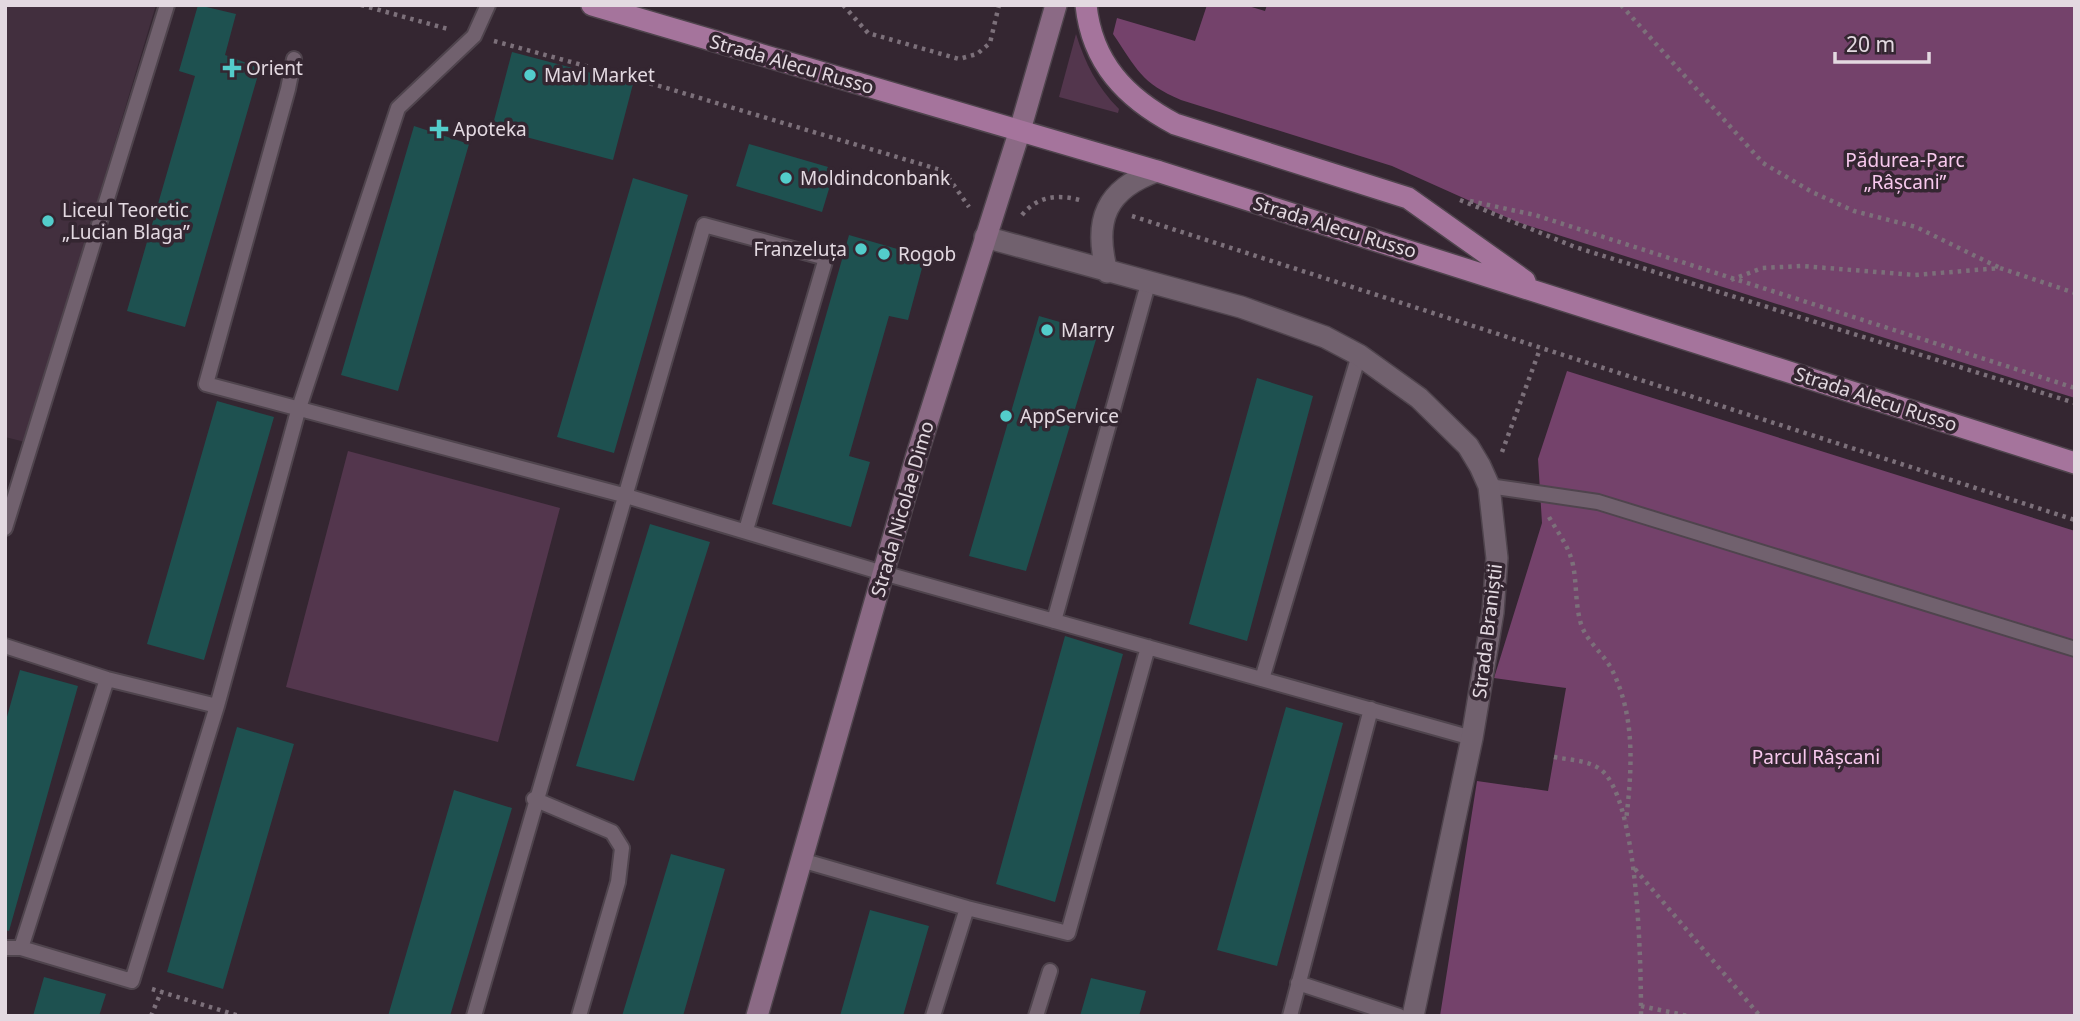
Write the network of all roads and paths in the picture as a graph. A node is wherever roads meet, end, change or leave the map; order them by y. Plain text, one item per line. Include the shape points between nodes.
1 (167, 5) edge
2 (361, 5) edge
3 (488, 5) edge
4 (592, 5) edge
5 (843, 5) edge
6 (999, 5) edge
7 (1056, 5) edge
8 (1086, 5) edge
9 (1621, 5) edge
10 (474, 36) junction
11 (294, 59) dead end
12 (1020, 130) junction
13 (1157, 171) junction
14 (1450, 195) dead end
15 (1462, 201) junction
16 (1107, 208) junction
17 (988, 227) junction
18 (2000, 268) junction
19 (1107, 272) junction
20 (1730, 280) junction
21 (1148, 284) junction
22 (1541, 292) junction
23 (2075, 293) edge
24 (1540, 348) junction
25 (1359, 355) junction
26 (2075, 388) edge
27 (2075, 404) edge
28 (298, 411) junction
29 (2075, 463) edge
30 (1489, 485) junction
31 (1533, 490) junction
32 (623, 495) junction
33 (2075, 520) edge
34 (5, 528) edge
35 (746, 530) junction
36 (883, 573) junction
37 (1054, 621) junction
38 (5, 646) edge
39 (1148, 648) junction
40 (2075, 649) edge
41 (107, 679) junction
42 (1262, 680) junction
43 (217, 706) junction
44 (1371, 709) junction
45 (1472, 738) junction
46 (1554, 757) dead end
47 (534, 799) junction
48 (1626, 821) junction
49 (801, 860) junction
50 (1634, 868) junction
51 (967, 908) junction
52 (5, 948) edge
53 (21, 948) junction
54 (1050, 971) dead end
55 (132, 981) junction
56 (1298, 983) junction
57 (161, 992) junction
58 (1641, 1006) junction
59 (151, 1016) edge
60 (239, 1016) edge
61 (474, 1016) edge
62 (579, 1016) edge
63 (757, 1016) edge
64 (933, 1016) edge
65 (1036, 1016) edge
66 (1290, 1016) edge
67 (1399, 1016) edge
68 (1413, 1016) edge
69 (1641, 1016) edge
70 (1688, 1016) edge
71 (1760, 1016) edge

1 - 34 lane
2 - 10 path
3 - 10 lane
4 - 12 main road, Strada Alecu Russo
5 - 6 path via 869,33 959,59 977,54 990,43
7 - 12 main road, Strada Nicolae Dimo
8 - 22 main road via 1102,61 1121,86 1150,110 1175,124 1408,198
9 - 18 path via 1763,163 1854,211 1916,227
10 - 17 path via 944,171
10 - 28 lane via 398,108
11 - 28 lane via 206,384
12 - 13 main road, Strada Alecu Russo
12 - 17 main road, Strada Nicolae Dimo
13 - 16 street via 1125,185
13 - 22 main road, Strada Alecu Russo
14 - 15 path
15 - 20 path via 1535,215
15 - 27 path via 1575,247
16 - 17 path via 1068,196 1052,197 1036,201 1015,224
16 - 19 street via 1101,250
16 - 24 path
17 - 19 street, Strada Braniștii
17 - 36 main road, Strada Nicolae Dimo
18 - 20 path via 1915,275 1802,266 1762,268
18 - 23 path
19 - 21 street, Strada Braniștii
20 - 26 path
21 - 25 street, Strada Braniștii via 1287,321
21 - 37 lane
22 - 29 main road, Strada Alecu Russo
24 - 30 path
24 - 33 path
25 - 30 street, Strada Braniștii via 1445,420 1468,446
25 - 42 lane
28 - 32 lane
28 - 43 lane
30 - 31 lane
30 - 45 street, Strada Braniștii via 1497,558
31 - 40 lane via 1598,502
31 - 48 path via 1573,565 1575,602 1583,628 1620,688 1633,768
32 - 35 lane
32 - 35 lane via 704,225 827,258
32 - 47 lane
35 - 36 lane
36 - 37 lane
36 - 49 main road, Strada Nicolae Dimo
37 - 39 lane
38 - 41 lane
39 - 42 lane
39 - 51 lane via 1068,933
41 - 43 lane
41 - 53 lane
42 - 44 lane
43 - 55 lane
44 - 45 lane
44 - 56 lane
45 - 68 street, Strada Braniștii
46 - 48 path via 1588,762 1602,770 1614,786
47 - 61 lane
47 - 62 lane via 612,832 622,848 618,882
48 - 50 path
49 - 51 lane
49 - 63 main road, Strada Nicolae Dimo
50 - 58 path
50 - 71 path
51 - 64 lane
52 - 53 lane
53 - 55 lane
54 - 65 lane
55 - 57 path
56 - 66 lane
56 - 67 lane
57 - 59 path
57 - 60 path
58 - 69 path
58 - 70 path

